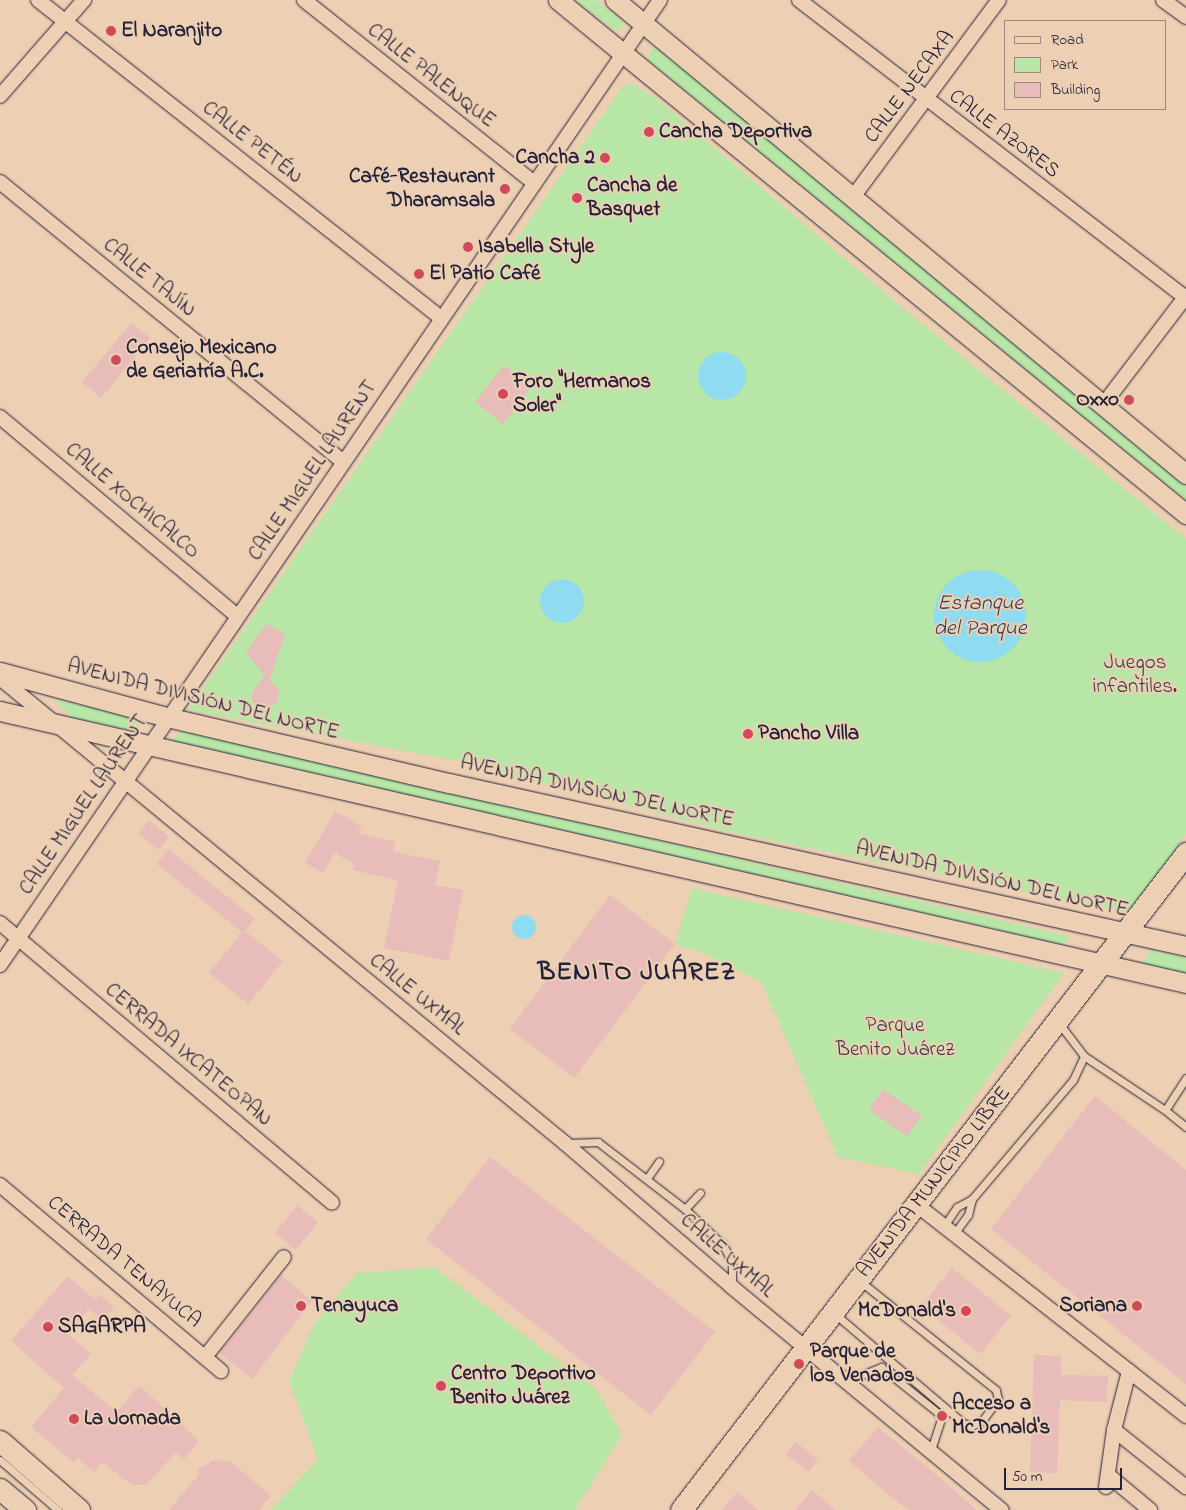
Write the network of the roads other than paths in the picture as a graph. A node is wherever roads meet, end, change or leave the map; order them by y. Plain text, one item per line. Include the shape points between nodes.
1 (38, 0) edge
2 (84, 0) edge
3 (304, 0) edge
4 (558, 0) edge
5 (615, 0) edge
6 (660, 0) edge
7 (799, 0) edge
8 (999, 0) edge
9 (1163, 0) edge
10 (1186, 17) edge
11 (66, 21) junction
12 (644, 23) junction
13 (625, 52) junction
14 (0, 96) edge
15 (926, 100) junction
16 (0, 182) edge
17 (534, 183) junction
18 (853, 197) junction
19 (1186, 297) edge
20 (441, 318) junction
21 (1102, 405) junction
22 (0, 417) edge
23 (343, 462) junction
24 (1186, 474) edge
25 (1186, 514) edge
26 (237, 616) junction
27 (0, 672) edge
28 (0, 678) edge
29 (0, 711) edge
30 (167, 717) junction
31 (60, 724) junction
32 (148, 746) junction
33 (125, 780) junction
34 (1186, 853) edge
35 (0, 923) edge
36 (1125, 932) junction
37 (18, 939) junction
38 (1186, 946) edge
39 (1100, 964) junction
40 (0, 965) edge
41 (1186, 983) edge
42 (1058, 1021) junction
43 (1084, 1056) junction
44 (1186, 1078) edge
45 (1165, 1110) junction
46 (1186, 1127) edge
47 (566, 1144) junction
48 (660, 1161) dead end
49 (648, 1178) junction
50 (0, 1185) edge
51 (700, 1193) dead end
52 (972, 1199) junction
53 (332, 1203) dead end
54 (917, 1205) junction
55 (685, 1209) junction
56 (949, 1230) junction
57 (284, 1257) dead end
58 (858, 1280) junction
59 (732, 1287) junction
60 (832, 1313) junction
61 (805, 1348) junction
62 (884, 1356) junction
63 (205, 1357) junction
64 (881, 1367) junction
65 (221, 1371) dead end
66 (1130, 1371) junction
67 (849, 1380) junction
68 (945, 1414) junction
69 (1186, 1416) edge
70 (1114, 1430) junction
71 (0, 1441) edge
72 (931, 1449) junction
73 (0, 1460) edge
74 (1186, 1487) edge
75 (0, 1489) edge
76 (684, 1509) edge
77 (25, 1510) edge
78 (58, 1510) edge
79 (80, 1510) edge
80 (1002, 1510) edge
81 (1150, 1510) edge

1 - 11 street, CALLE PETÉN
2 - 11 street
3 - 17 street, CALLE PALENQUE
4 - 13 main road
5 - 12 main road
6 - 12 street, CALLE MIGUEL LAURENT
7 - 15 street, CALLE AZORES
8 - 15 street, CALLE NECAXA
9 - 10 street
11 - 14 street
11 - 20 street, CALLE PETÉN
12 - 13 street, CALLE MIGUEL LAURENT
12 - 18 main road
13 - 17 street, CALLE MIGUEL LAURENT
13 - 25 main road
15 - 18 street, CALLE NECAXA
15 - 19 street, CALLE AZORES
16 - 23 street, CALLE TAJÍN
17 - 20 street, CALLE MIGUEL LAURENT
18 - 21 main road
19 - 21 street
20 - 23 street, CALLE MIGUEL LAURENT
21 - 24 main road
22 - 26 street, CALLE XOCHICALCO
23 - 26 street, CALLE MIGUEL LAURENT
26 - 30 street, CALLE MIGUEL LAURENT
27 - 30 main road, AVENIDA DIVISIÓN DEL NORTE
28 - 31 street, CALLE UXMAL
29 - 31 main road
30 - 32 street, CALLE MIGUEL LAURENT
30 - 36 main road, AVENIDA DIVISIÓN DEL NORTE
31 - 32 main road
31 - 33 street, CALLE UXMAL
32 - 33 street, CALLE MIGUEL LAURENT
32 - 39 main road
33 - 37 street, CALLE MIGUEL LAURENT
33 - 47 street, CALLE UXMAL
34 - 36 main road, AVENIDA MUNICIPIO LIBRE
35 - 37 street, CERRADA IXCATEOPAN
36 - 38 main road, AVENIDA DIVISIÓN DEL NORTE
36 - 39 main road, AVENIDA MUNICIPIO LIBRE
37 - 40 street, CALLE MIGUEL LAURENT
37 - 53 street, CERRADA IXCATEOPAN
39 - 41 main road
39 - 42 main road, AVENIDA MUNICIPIO LIBRE
42 - 43 lane
42 - 54 main road, AVENIDA MUNICIPIO LIBRE
43 - 45 lane
43 - 52 lane via 1073,1080
44 - 45 lane
45 - 46 lane
47 - 49 lane via 598,1142
47 - 59 street, CALLE UXMAL
48 - 49 lane
49 - 55 lane
50 - 63 street, CERRADA TENAYUCA
51 - 55 lane
52 - 56 lane via 968,1215
52 - 56 lane via 957,1207
54 - 56 street
54 - 58 main road, AVENIDA MUNICIPIO LIBRE
55 - 59 lane via 722,1245 732,1262
56 - 66 street
57 - 63 street
58 - 60 main road, AVENIDA MUNICIPIO LIBRE
58 - 68 lane via 998,1396 982,1421 972,1426
59 - 61 street, CALLE UXMAL
60 - 61 main road, AVENIDA MUNICIPIO LIBRE
60 - 62 lane
61 - 67 street, CALLE UXMAL
61 - 76 main road, AVENIDA MUNICIPIO LIBRE
62 - 64 lane
62 - 68 lane
63 - 65 street, CERRADA TENAYUCA
64 - 67 lane
64 - 68 lane
66 - 69 street
66 - 70 street
67 - 72 street, CALLE UXMAL
68 - 72 lane
70 - 74 street
70 - 81 street via 1107,1481
71 - 79 main road
72 - 80 street, CALLE UXMAL
73 - 78 lane
75 - 77 main road

